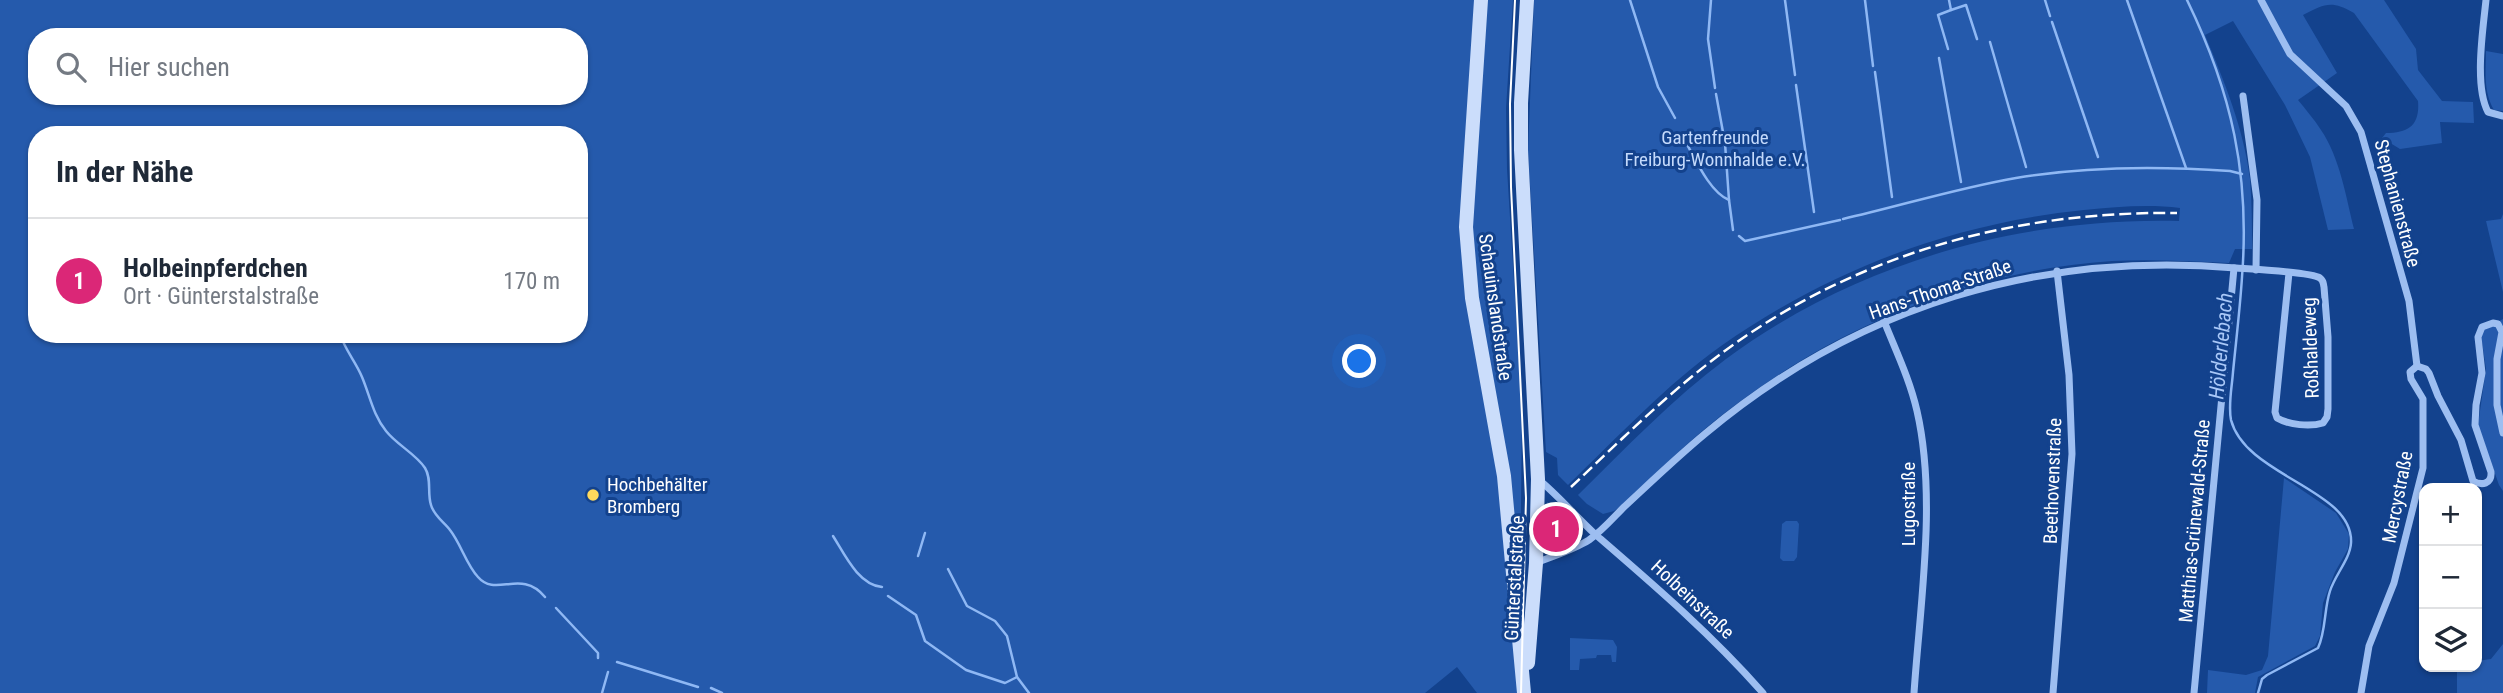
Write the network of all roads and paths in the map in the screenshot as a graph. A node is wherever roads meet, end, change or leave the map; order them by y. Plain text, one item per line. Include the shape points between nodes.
1 (1480, 0) edge
2 (1527, 0) edge
3 (2261, 0) edge
4 (2486, 0) edge
5 (2243, 96) dead end
6 (2503, 116) edge
7 (2236, 268) junction
8 (2252, 269) junction
9 (2057, 271) junction
10 (2289, 273) junction
11 (1884, 321) junction
12 (2417, 366) junction
13 (2503, 433) edge
14 (1538, 479) junction
15 (1596, 534) junction
16 (1536, 563) junction
17 (1517, 618) joint
18 (1524, 686) edge
19 (1763, 693) edge
20 (1914, 693) edge
21 (2053, 693) edge
22 (2194, 693) edge
23 (2361, 693) edge

1 - 17 main road, Schauinslandstraße via 1465,227 1472,298 1504,475
2 - 14 main road, Schauinslandstraße via 1521,150
3 - 12 street, Stephanienstraße via 2290,54 2346,106 2361,132 2409,301
4 - 6 street via 2483,96 2488,112
5 - 8 street via 2256,185
7 - 8 street, Roßhaldeweg
7 - 9 street, Hans-Thoma-Straße via 2157,264
7 - 22 street, Matthias-Grünewald-Straße
8 - 10 street, Roßhaldeweg
9 - 11 street, Hans-Thoma-Straße via 1984,286
9 - 21 street, Beethovenstraße via 2072,454
10 - 10 street, Roßhaldeweg via 2275,412 2283,421 2319,425 2326,421 2328,409 2324,287 2316,276
11 - 15 street, Hans-Thoma-Straße via 1749,400 1683,453
11 - 20 street, Lugostraße via 1909,383 1923,440 1927,502
12 - 13 street via 2429,373 2461,439 2473,481 2487,483 2491,472 2475,425 2482,373 2478,337 2482,327 2498,324 2502,332 2497,405
12 - 23 street, Mercystraße via 2410,376 2423,399 2423,468 2394,583 2367,654
14 - 15 street, Holbeinstraße
14 - 16 main road, Günterstalstraße
15 - 16 street
15 - 19 street, Holbeinstraße via 1708,633
16 - 18 main road, Günterstalstraße
17 - 18 main road, Günterstalstraße

